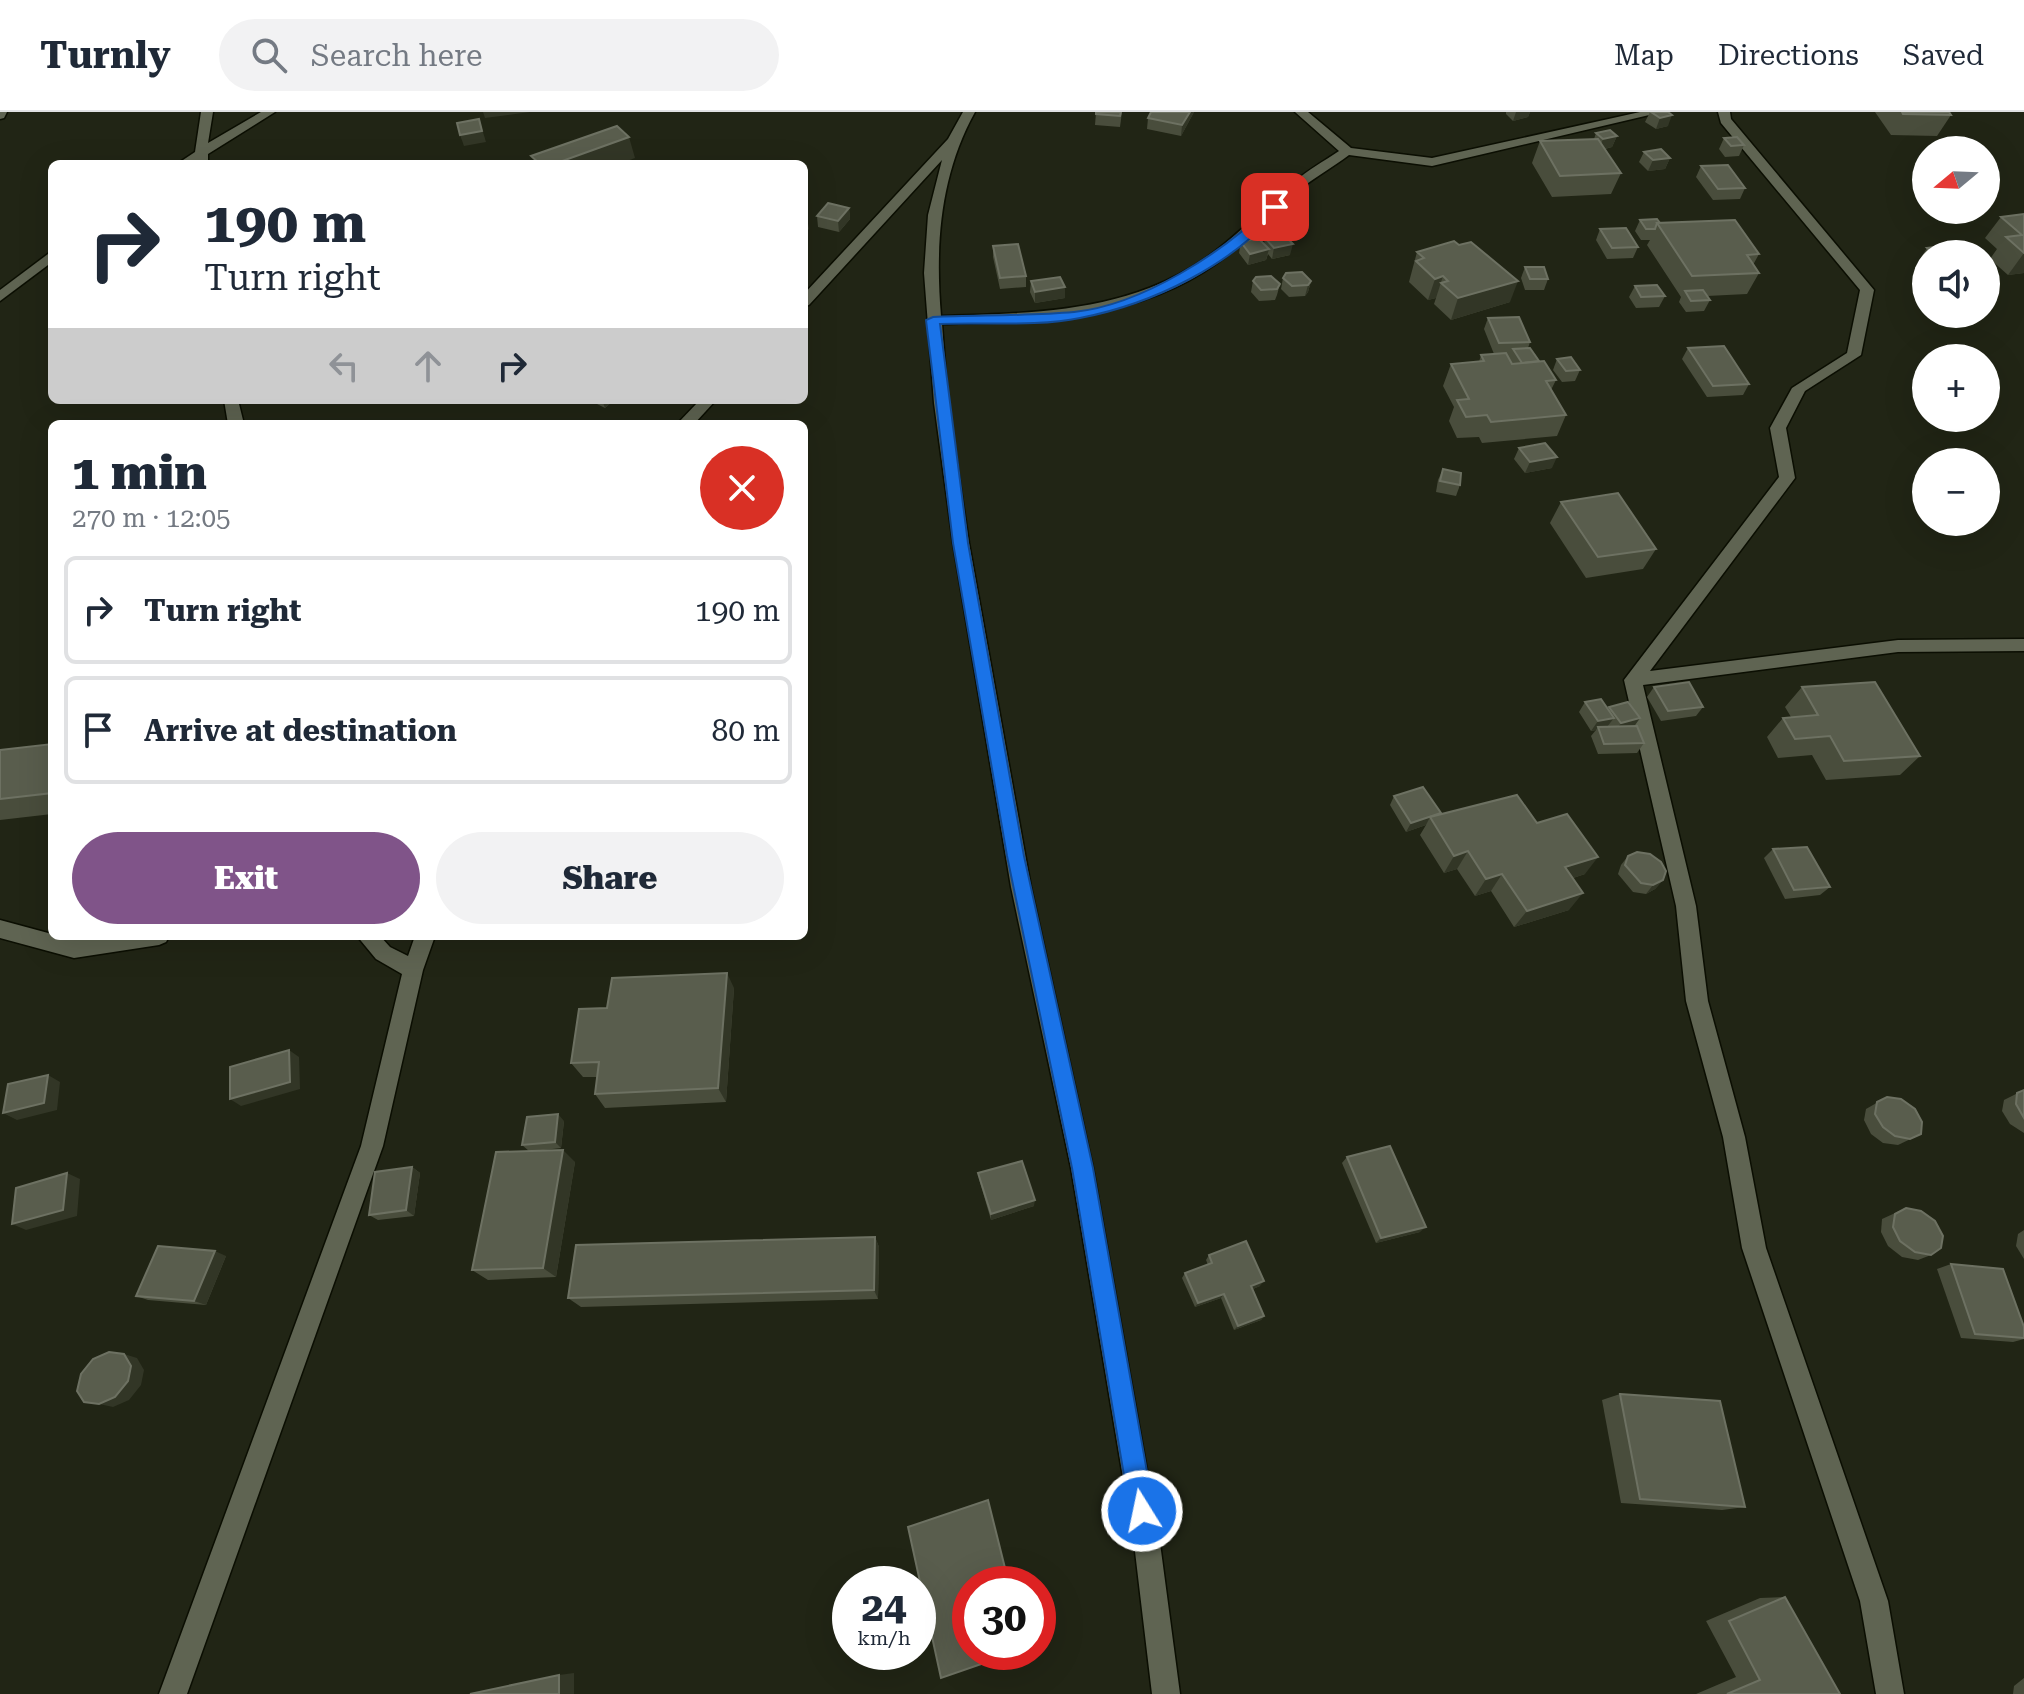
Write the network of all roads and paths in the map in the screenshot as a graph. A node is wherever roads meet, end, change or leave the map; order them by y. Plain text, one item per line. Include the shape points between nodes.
1 (207, 112) edge
2 (269, 112) edge
3 (969, 112) edge
4 (1301, 112) edge
5 (1656, 112) edge
6 (1724, 112) edge
7 (954, 139) junction
8 (1347, 151) junction
9 (204, 158) edge
10 (48, 258) edge
11 (0, 297) edge
12 (808, 298) edge
13 (933, 320) junction
14 (705, 404) edge
15 (689, 420) edge
16 (2024, 645) edge
17 (1633, 680) junction
18 (0, 929) edge
19 (133, 940) edge
20 (371, 940) edge
21 (424, 940) edge
22 (413, 970) junction
23 (173, 1694) edge
24 (1166, 1694) edge
25 (1890, 1694) edge

1 - 9 street
2 - 9 street
3 - 7 street
4 - 8 street
5 - 8 street via 1432,162
6 - 17 street via 1725,120 1867,290 1854,355 1799,388 1778,428 1787,478
7 - 12 street
7 - 13 street via 934,215
8 - 13 street via 1293,189 1257,226 1161,289 1078,315
10 - 11 street
13 - 24 street via 961,543 1021,887 1085,1184 1147,1543
14 - 15 street
16 - 17 street via 1898,646
17 - 25 street via 1686,906 1697,1001 1734,1137 1754,1248 1874,1601
18 - 19 street via 74,949
20 - 22 street
21 - 22 street
22 - 23 street via 372,1146

